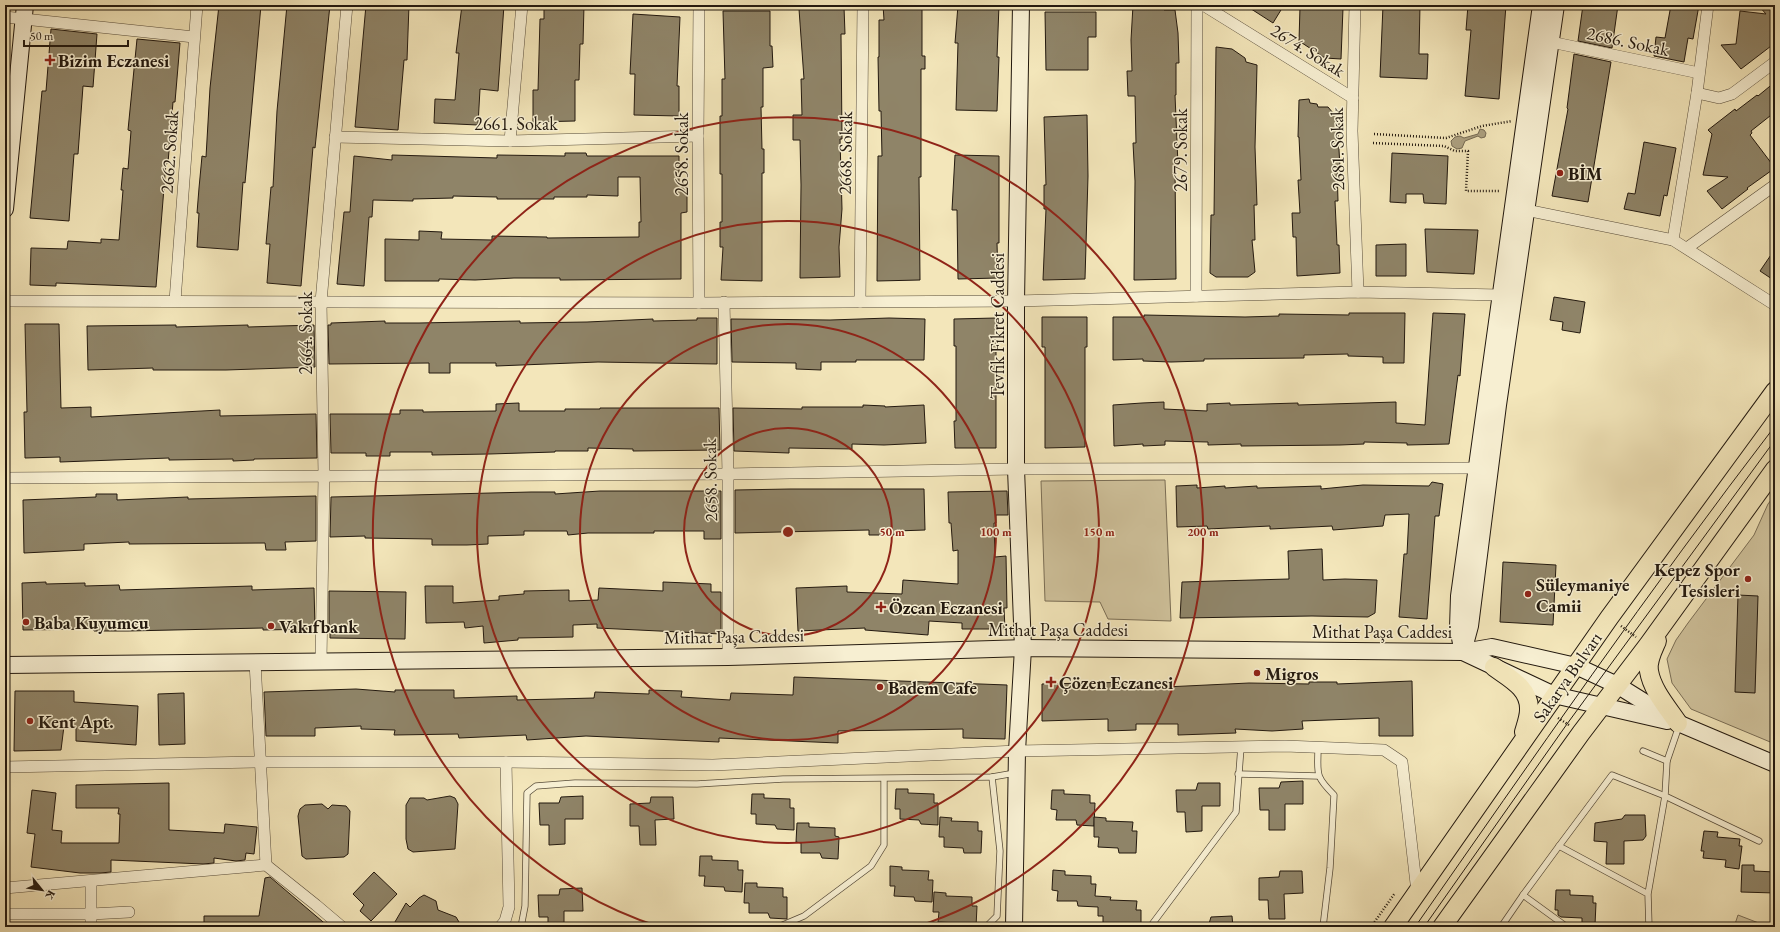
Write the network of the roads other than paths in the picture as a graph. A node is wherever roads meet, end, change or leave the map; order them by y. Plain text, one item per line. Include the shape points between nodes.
1 (197, 5) edge
2 (347, 5) edge
3 (522, 5) edge
4 (699, 5) edge
5 (863, 5) edge
6 (1021, 5) edge
7 (1197, 5) edge
8 (1203, 5) edge
9 (1355, 5) edge
10 (1541, 5) edge
11 (1556, 5) edge
12 (1708, 5) edge
13 (24, 12) edge
14 (5, 18) edge
15 (194, 37) junction
16 (1551, 42) junction
17 (1775, 62) edge
18 (1699, 73) junction
19 (1697, 93) junction
20 (1353, 98) junction
21 (698, 136) junction
22 (335, 137) junction
23 (510, 141) junction
24 (1775, 185) edge
25 (5, 209) edge
26 (1526, 210) junction
27 (1673, 240) junction
28 (1687, 248) junction
29 (1358, 292) junction
30 (1500, 295) junction
31 (1196, 296) junction
32 (5, 301) edge
33 (175, 301) junction
34 (1016, 301) junction
35 (321, 302) junction
36 (724, 302) junction
37 (860, 302) junction
38 (699, 303) junction
39 (1775, 305) edge
40 (1775, 391) edge
41 (1477, 468) junction
42 (1016, 469) junction
43 (1775, 469) edge
44 (728, 474) junction
45 (324, 476) junction
46 (5, 478) edge
47 (1667, 619) junction
48 (1023, 648) junction
49 (1463, 652) junction
50 (728, 657) junction
51 (321, 661) junction
52 (255, 662) junction
53 (5, 665) edge
54 (1576, 666) junction
55 (1494, 667) junction
56 (1617, 685) junction
57 (1549, 702) junction
58 (1600, 707) junction
59 (1679, 724) junction
60 (1522, 741) junction
61 (1240, 747) junction
62 (1318, 747) junction
63 (1017, 751) junction
64 (1643, 751) dead end
65 (1667, 761) junction
66 (260, 762) junction
67 (506, 762) junction
68 (1775, 764) edge
69 (5, 767) edge
70 (1017, 773) junction
71 (1238, 774) junction
72 (992, 776) junction
73 (1318, 776) junction
74 (884, 779) junction
75 (1665, 796) junction
76 (1759, 841) dead end
77 (1559, 846) junction
78 (266, 865) junction
79 (91, 882) junction
80 (5, 888) edge
81 (1417, 892) junction
82 (1648, 894) junction
83 (1523, 895) junction
84 (129, 912) dead end
85 (5, 914) edge
86 (91, 914) junction
87 (91, 927) edge
88 (342, 927) edge
89 (500, 927) edge
90 (521, 927) edge
91 (778, 927) edge
92 (986, 927) edge
93 (1014, 927) edge
94 (1150, 927) edge
95 (1323, 927) edge
96 (1393, 927) edge
97 (1442, 927) edge
98 (1501, 927) edge
99 (1567, 927) edge
100 (1649, 927) edge

1 - 15 street, 2662. Sokak
2 - 22 street, 2664. Sokak
3 - 23 street
4 - 21 street, 2658. Sokak
5 - 37 street, 2668. Sokak
6 - 34 street, Tevfik Fikret Caddesi
7 - 31 street, 2679. Sokak
8 - 20 street, 2674. Sokak
9 - 20 street, 2681. Sokak
10 - 30 street
11 - 16 street
12 - 18 street
13 - 14 street
13 - 15 street
13 - 25 street
15 - 33 street, 2662. Sokak
16 - 18 street, 2686. Sokak
16 - 26 street
17 - 19 street via 1732,94 1719,98
18 - 19 street
19 - 27 street
20 - 29 street, 2681. Sokak
21 - 23 street, 2661. Sokak
21 - 38 street, 2658. Sokak
22 - 23 street, 2661. Sokak
22 - 35 street, 2664. Sokak
24 - 28 street
26 - 27 street
26 - 49 street via 1470,626
27 - 28 street
28 - 39 street
29 - 30 street
29 - 31 street
30 - 41 street
31 - 34 street
32 - 33 street
33 - 35 street
34 - 37 street
34 - 42 street, Tevfik Fikret Caddesi
35 - 38 street
35 - 45 street, 2664. Sokak
36 - 37 street
36 - 38 street
36 - 44 street, 2658. Sokak
40 - 54 main road, Sakarya Bulvarı
41 - 42 street
41 - 49 street via 1459,596 1458,628
42 - 44 street
42 - 48 street, Tevfik Fikret Caddesi
43 - 47 main road
44 - 45 street
44 - 50 street, 2658. Sokak
45 - 46 street
45 - 51 street, 2664. Sokak
47 - 56 main road
47 - 59 main road via 1651,654 1648,670 1654,685
48 - 49 street, Mithat Paşa Caddesi
48 - 50 street, Mithat Paşa Caddesi
48 - 63 street, Tevfik Fikret Caddesi
49 - 54 street via 1492,647
49 - 55 street
50 - 51 street, Mithat Paşa Caddesi
51 - 52 street, Mithat Paşa Caddesi
52 - 53 street, Mithat Paşa Caddesi
52 - 66 street
54 - 56 street
54 - 57 main road, Sakarya Bulvarı
55 - 57 street
55 - 60 main road via 1521,686 1528,699 1529,711
56 - 58 main road
56 - 59 street
57 - 58 street
57 - 60 main road, Sakarya Bulvarı
58 - 59 street
58 - 97 main road
59 - 65 lane
59 - 68 street
60 - 81 main road, Sakarya Bulvarı
61 - 62 street
61 - 63 street
61 - 71 lane
62 - 73 lane
62 - 81 street via 1384,750 1402,762
63 - 67 street via 714,765
63 - 70 street, Tevfik Fikret Caddesi
64 - 65 lane
65 - 75 lane
66 - 67 street
66 - 69 street
66 - 78 street
67 - 89 street via 509,907 505,921
70 - 72 lane
70 - 93 street, Tevfik Fikret Caddesi
71 - 73 lane
71 - 94 lane via 1236,812
72 - 74 lane
72 - 92 lane via 1000,851 997,916
73 - 95 lane via 1334,795 1330,868
74 - 90 lane via 783,778 697,784 575,783 536,786 527,793 525,906
74 - 91 lane via 884,845 871,866 804,916
75 - 76 lane
75 - 77 lane via 1612,775
75 - 82 lane
77 - 82 lane
77 - 83 lane
78 - 79 street
78 - 88 street
79 - 80 street
79 - 86 street
81 - 96 main road, Sakarya Bulvarı
82 - 100 lane
83 - 98 lane
83 - 99 lane
84 - 86 street
85 - 86 street
86 - 87 street

